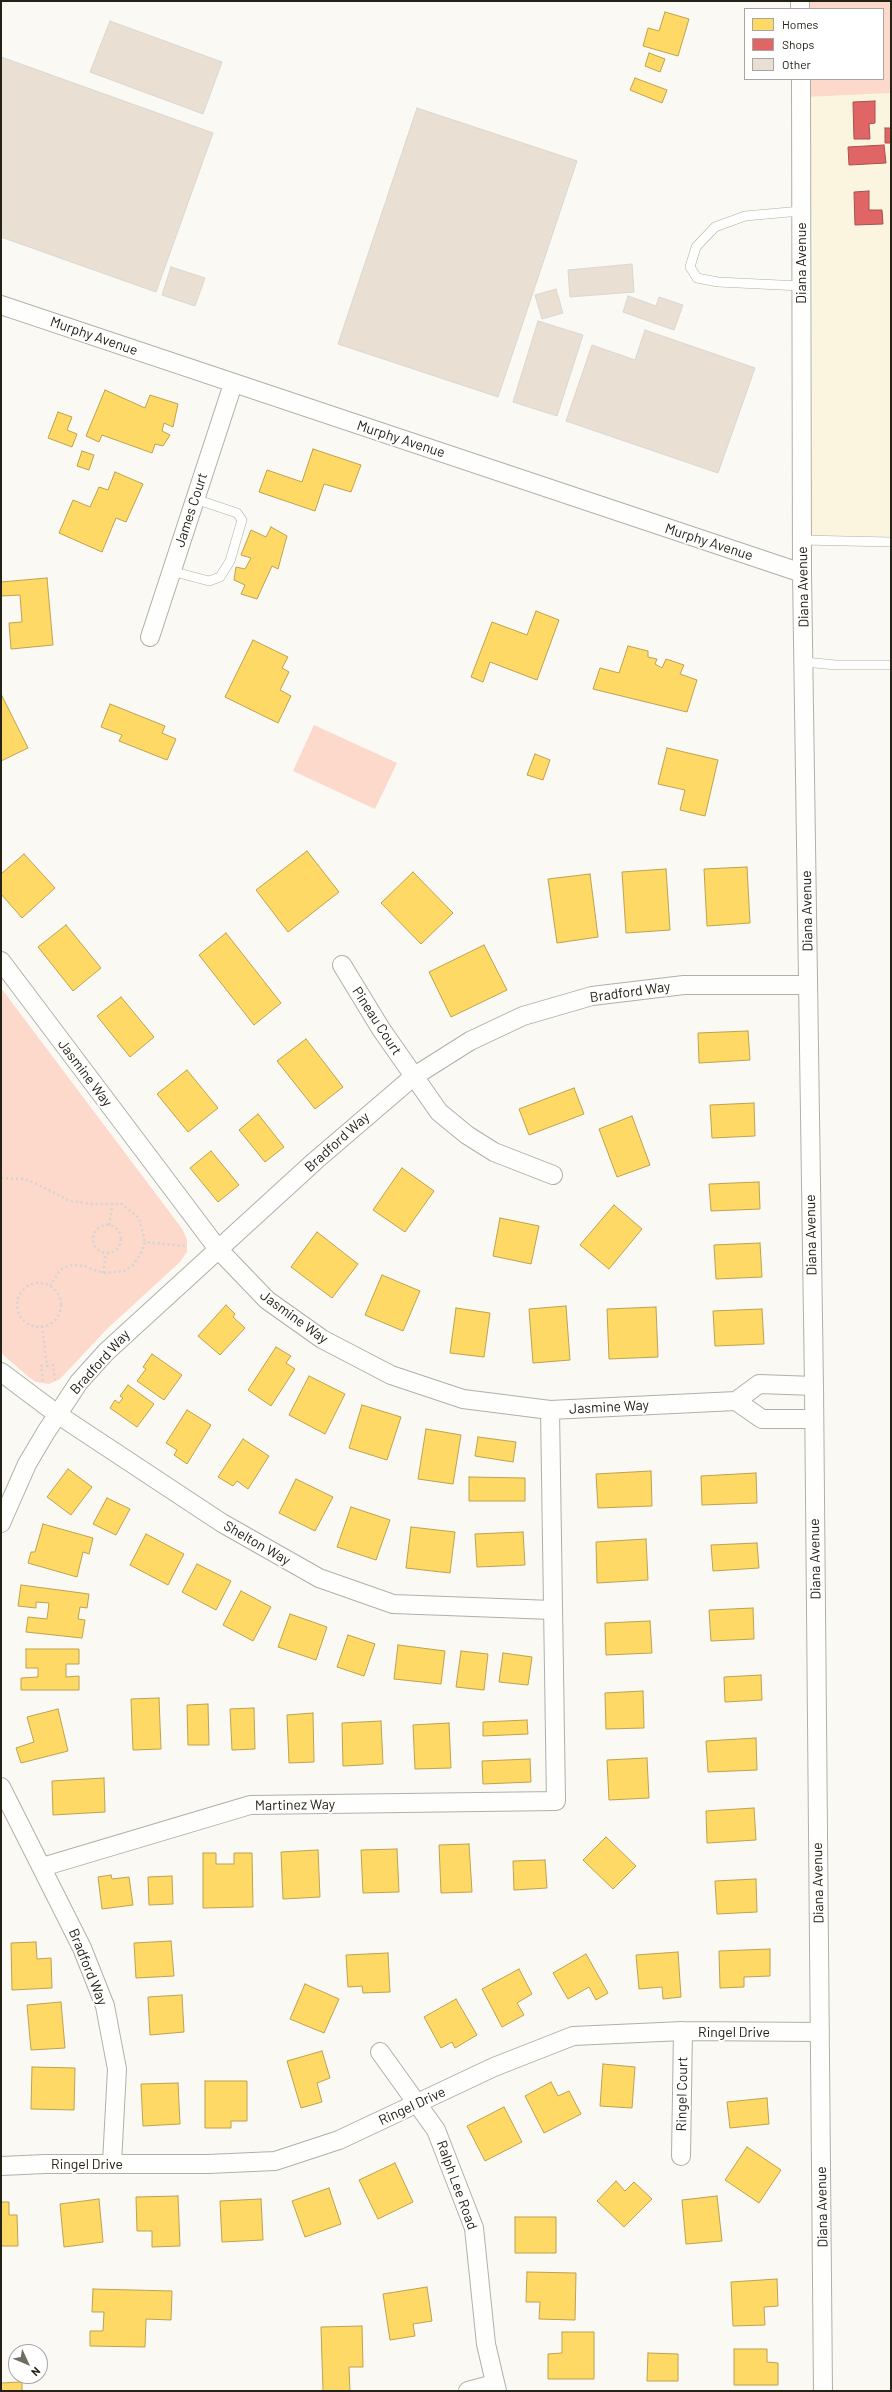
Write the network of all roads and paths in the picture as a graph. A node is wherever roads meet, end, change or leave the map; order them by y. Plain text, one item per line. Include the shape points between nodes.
1 (801, 80) edge
2 (801, 211) junction
3 (801, 286) junction
4 (1, 305) edge
5 (233, 384) junction
6 (195, 499) junction
7 (802, 540) junction
8 (891, 542) edge
9 (171, 571) junction
10 (802, 573) junction
11 (150, 637) dead end
12 (804, 662) junction
13 (891, 665) edge
14 (1, 961) edge
15 (342, 965) dead end
16 (808, 985) junction
17 (413, 1077) junction
18 (553, 1175) dead end
19 (1, 1178) edge
20 (113, 1202) junction
21 (109, 1225) junction
22 (145, 1242) junction
23 (185, 1246) dead end
24 (218, 1249) junction
25 (106, 1253) junction
26 (103, 1273) junction
27 (50, 1286) junction
28 (42, 1326) junction
29 (47, 1366) junction
30 (1, 1372) edge
31 (55, 1380) dead end
32 (43, 1381) dead end
33 (814, 1386) junction
34 (736, 1401) junction
35 (550, 1410) junction
36 (57, 1414) junction
37 (814, 1419) junction
38 (1, 1523) edge
39 (552, 1610) junction
40 (1, 1787) edge
41 (42, 1867) junction
42 (683, 2031) junction
43 (820, 2032) junction
44 (380, 2052) dead end
45 (418, 2103) junction
46 (681, 2156) dead end
47 (112, 2163) junction
48 (1, 2166) edge
49 (495, 2388) edge
50 (468, 2391) edge
51 (823, 2391) edge

1 - 2 street, Diana Avenue
2 - 3 street, Diana Avenue
2 - 3 lane via 745,216 715,227 696,247 690,267 698,278 718,282
3 - 7 street, Diana Avenue
4 - 5 street, Murphy Avenue
5 - 6 street, James Court
5 - 10 street, Murphy Avenue
6 - 9 street, James Court
6 - 9 lane via 237,513 242,520 230,560 220,576 209,581
7 - 8 lane
7 - 10 street, Diana Avenue
9 - 11 street, James Court
10 - 12 street, Diana Avenue
12 - 13 lane
12 - 16 street, Diana Avenue
14 - 24 street, Jasmine Way
15 - 17 street, Pineau Court
16 - 17 street, Bradford Way via 684,985 592,996 523,1016 470,1041
16 - 33 street, Diana Avenue
17 - 18 street, Pineau Court via 439,1112 467,1135 494,1152
17 - 24 street, Bradford Way via 375,1107
19 - 20 path via 18,1178 35,1183 70,1201 91,1204
20 - 21 path
20 - 22 path via 122,1204 135,1214 141,1223
21 - 25 path via 116,1229 121,1240 114,1250
21 - 25 path via 98,1229 94,1236 96,1247
22 - 23 path
22 - 26 path via 133,1265 124,1271
24 - 35 street, Jasmine Way via 267,1300 322,1339 391,1375 463,1399
24 - 36 street, Bradford Way via 106,1352 79,1382
25 - 26 path
26 - 27 path via 84,1266 71,1265 60,1270
27 - 28 path via 58,1293 61,1308 54,1321
27 - 28 path via 33,1284 21,1292 18,1298 18,1312 21,1318 33,1326
28 - 29 path
29 - 31 path via 53,1365
29 - 32 path via 40,1366
30 - 36 street, Shelton Way
33 - 34 street via 759,1384
33 - 37 street, Diana Avenue
34 - 35 street, Jasmine Way
34 - 37 street via 762,1419
35 - 39 street
36 - 38 street, Bradford Way via 27,1464
36 - 39 street, Shelton Way via 222,1523 319,1578 393,1604
37 - 43 street, Diana Avenue
39 - 41 street, Martinez Way via 556,1801 250,1805
40 - 41 street, Bradford Way
41 - 47 street, Bradford Way via 82,1948 105,2006 117,2069
42 - 43 street, Ringel Drive
42 - 45 street, Ringel Drive via 573,2036 494,2067
42 - 46 street, Ringel Court
43 - 51 street, Diana Avenue
44 - 45 street, Ralph Lee Road
45 - 47 street, Ringel Drive via 339,2140 275,2161 208,2164
45 - 49 street, Ralph Lee Road via 436,2130 474,2228 486,2344
47 - 48 street, Ringel Drive
49 - 50 street

